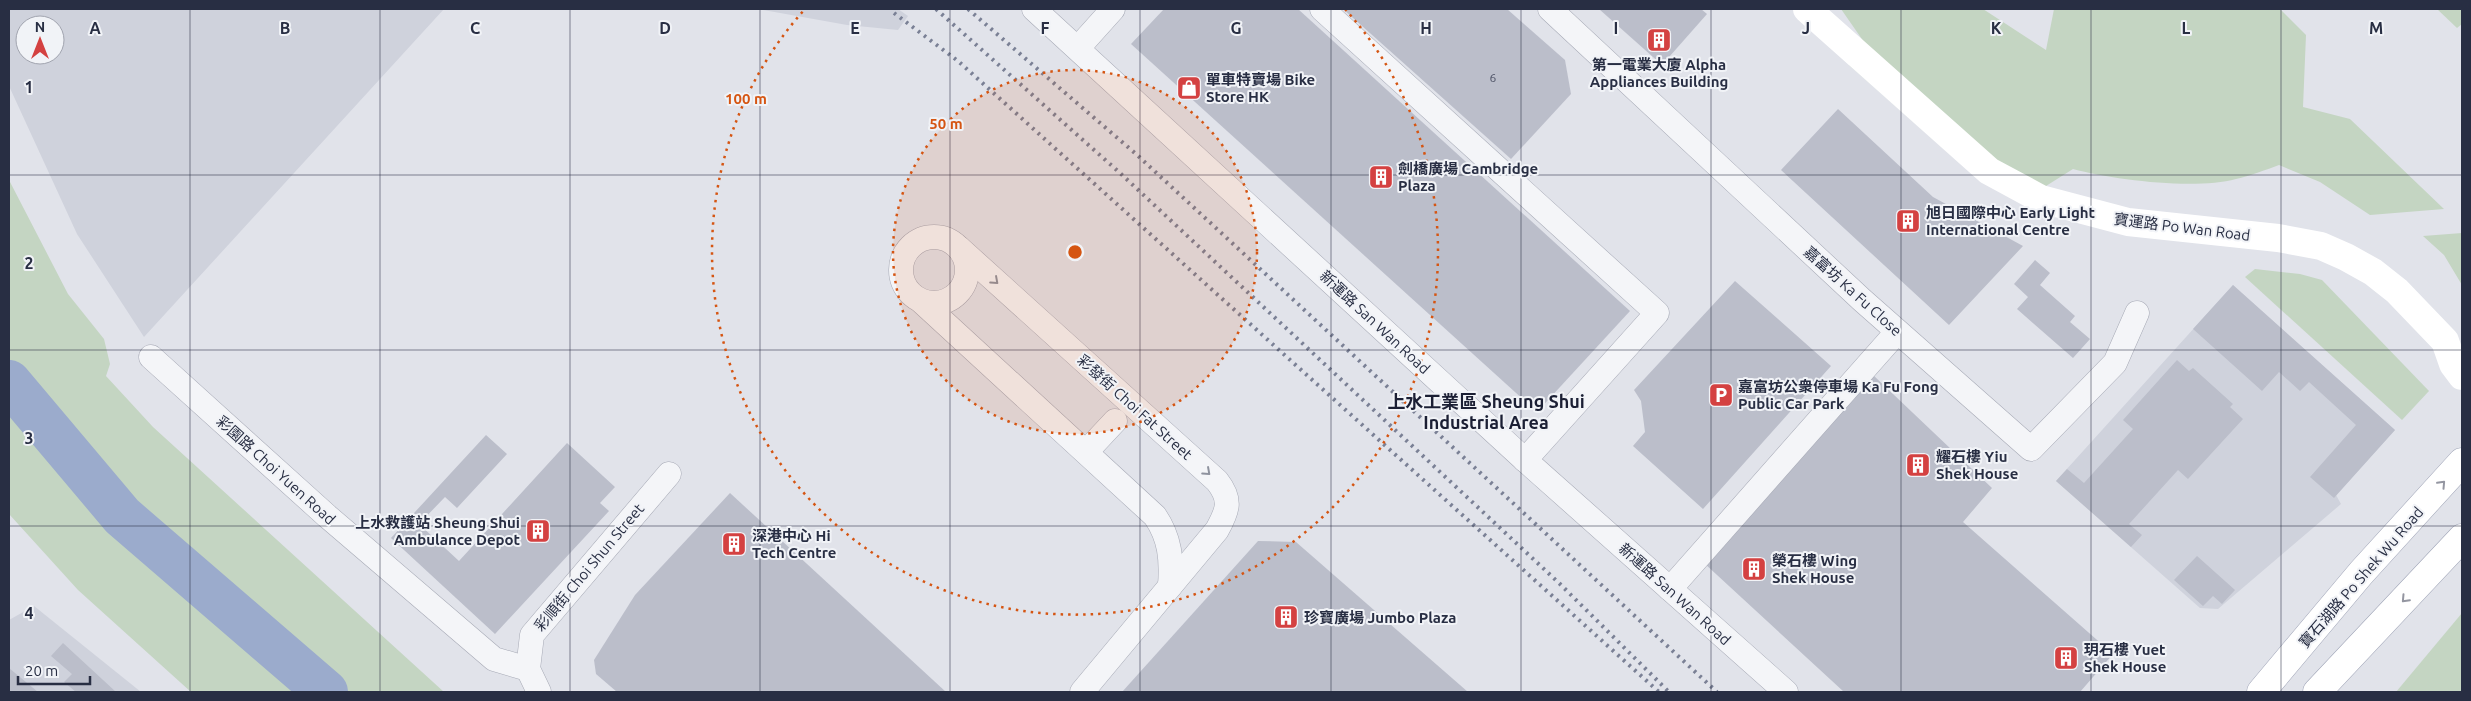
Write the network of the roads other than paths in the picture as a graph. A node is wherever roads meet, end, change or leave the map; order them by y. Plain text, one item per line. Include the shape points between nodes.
1 (1034, 9) edge
2 (1113, 9) edge
3 (1322, 9) edge
4 (1550, 9) edge
5 (1807, 9) edge
6 (1078, 48) junction
7 (959, 248) junction
8 (922, 302) junction
9 (2138, 313) dead end
10 (1897, 332) junction
11 (2453, 343) edge
12 (151, 357) dead end
13 (2462, 376) edge
14 (1115, 421) dead end
15 (1087, 451) junction
16 (1525, 460) junction
17 (2462, 462) edge
18 (669, 474) dead end
19 (2462, 538) edge
20 (1170, 586) junction
21 (1670, 589) junction
22 (528, 669) junction
23 (539, 692) edge
24 (1082, 692) edge
25 (1786, 692) edge
26 (2261, 692) edge
27 (2317, 692) edge

1 - 6 street, 新運路 San Wan Road
2 - 6 street
3 - 16 street via 1657,313
4 - 10 street, 嘉富坊 Ka Fu Close
5 - 11 street, 寶運路 Po Wan Road via 1989,171 2041,199 2128,222 2278,238 2321,246 2373,272
6 - 16 street, 新運路 San Wan Road
7 - 8 street via 967,268 961,289 944,302
7 - 8 street, 彩發街 Choi Fat Street via 940,237 918,240 909,246 900,266 901,277 909,292
7 -> 20 street, 彩發街 Choi Fat Street via 1217,480 1225,491 1225,514 1217,530
8 - 15 street, 彩發街 Choi Fat Street
9 - 10 street, 嘉富坊 Ka Fu Close via 2115,363 2031,449
10 - 21 street
11 - 13 street, 寶運路 Po Wan Road via 2453,364
12 - 22 street, 彩園路 Choi Yuen Road via 327,516 494,659
14 - 15 street
15 - 20 street, 彩發街 Choi Fat Street via 1144,504 1164,529 1170,544
16 - 21 street, 新運路 San Wan Road
26 -> 17 street, 寶石湖路 Po Shek Wu Road via 2361,573
18 - 22 street, 彩順街 Choi Shun Street via 540,623 532,635
19 -> 27 street
20 - 24 street, 彩發街 Choi Fat Street
21 - 25 street, 新運路 San Wan Road
22 - 23 street

